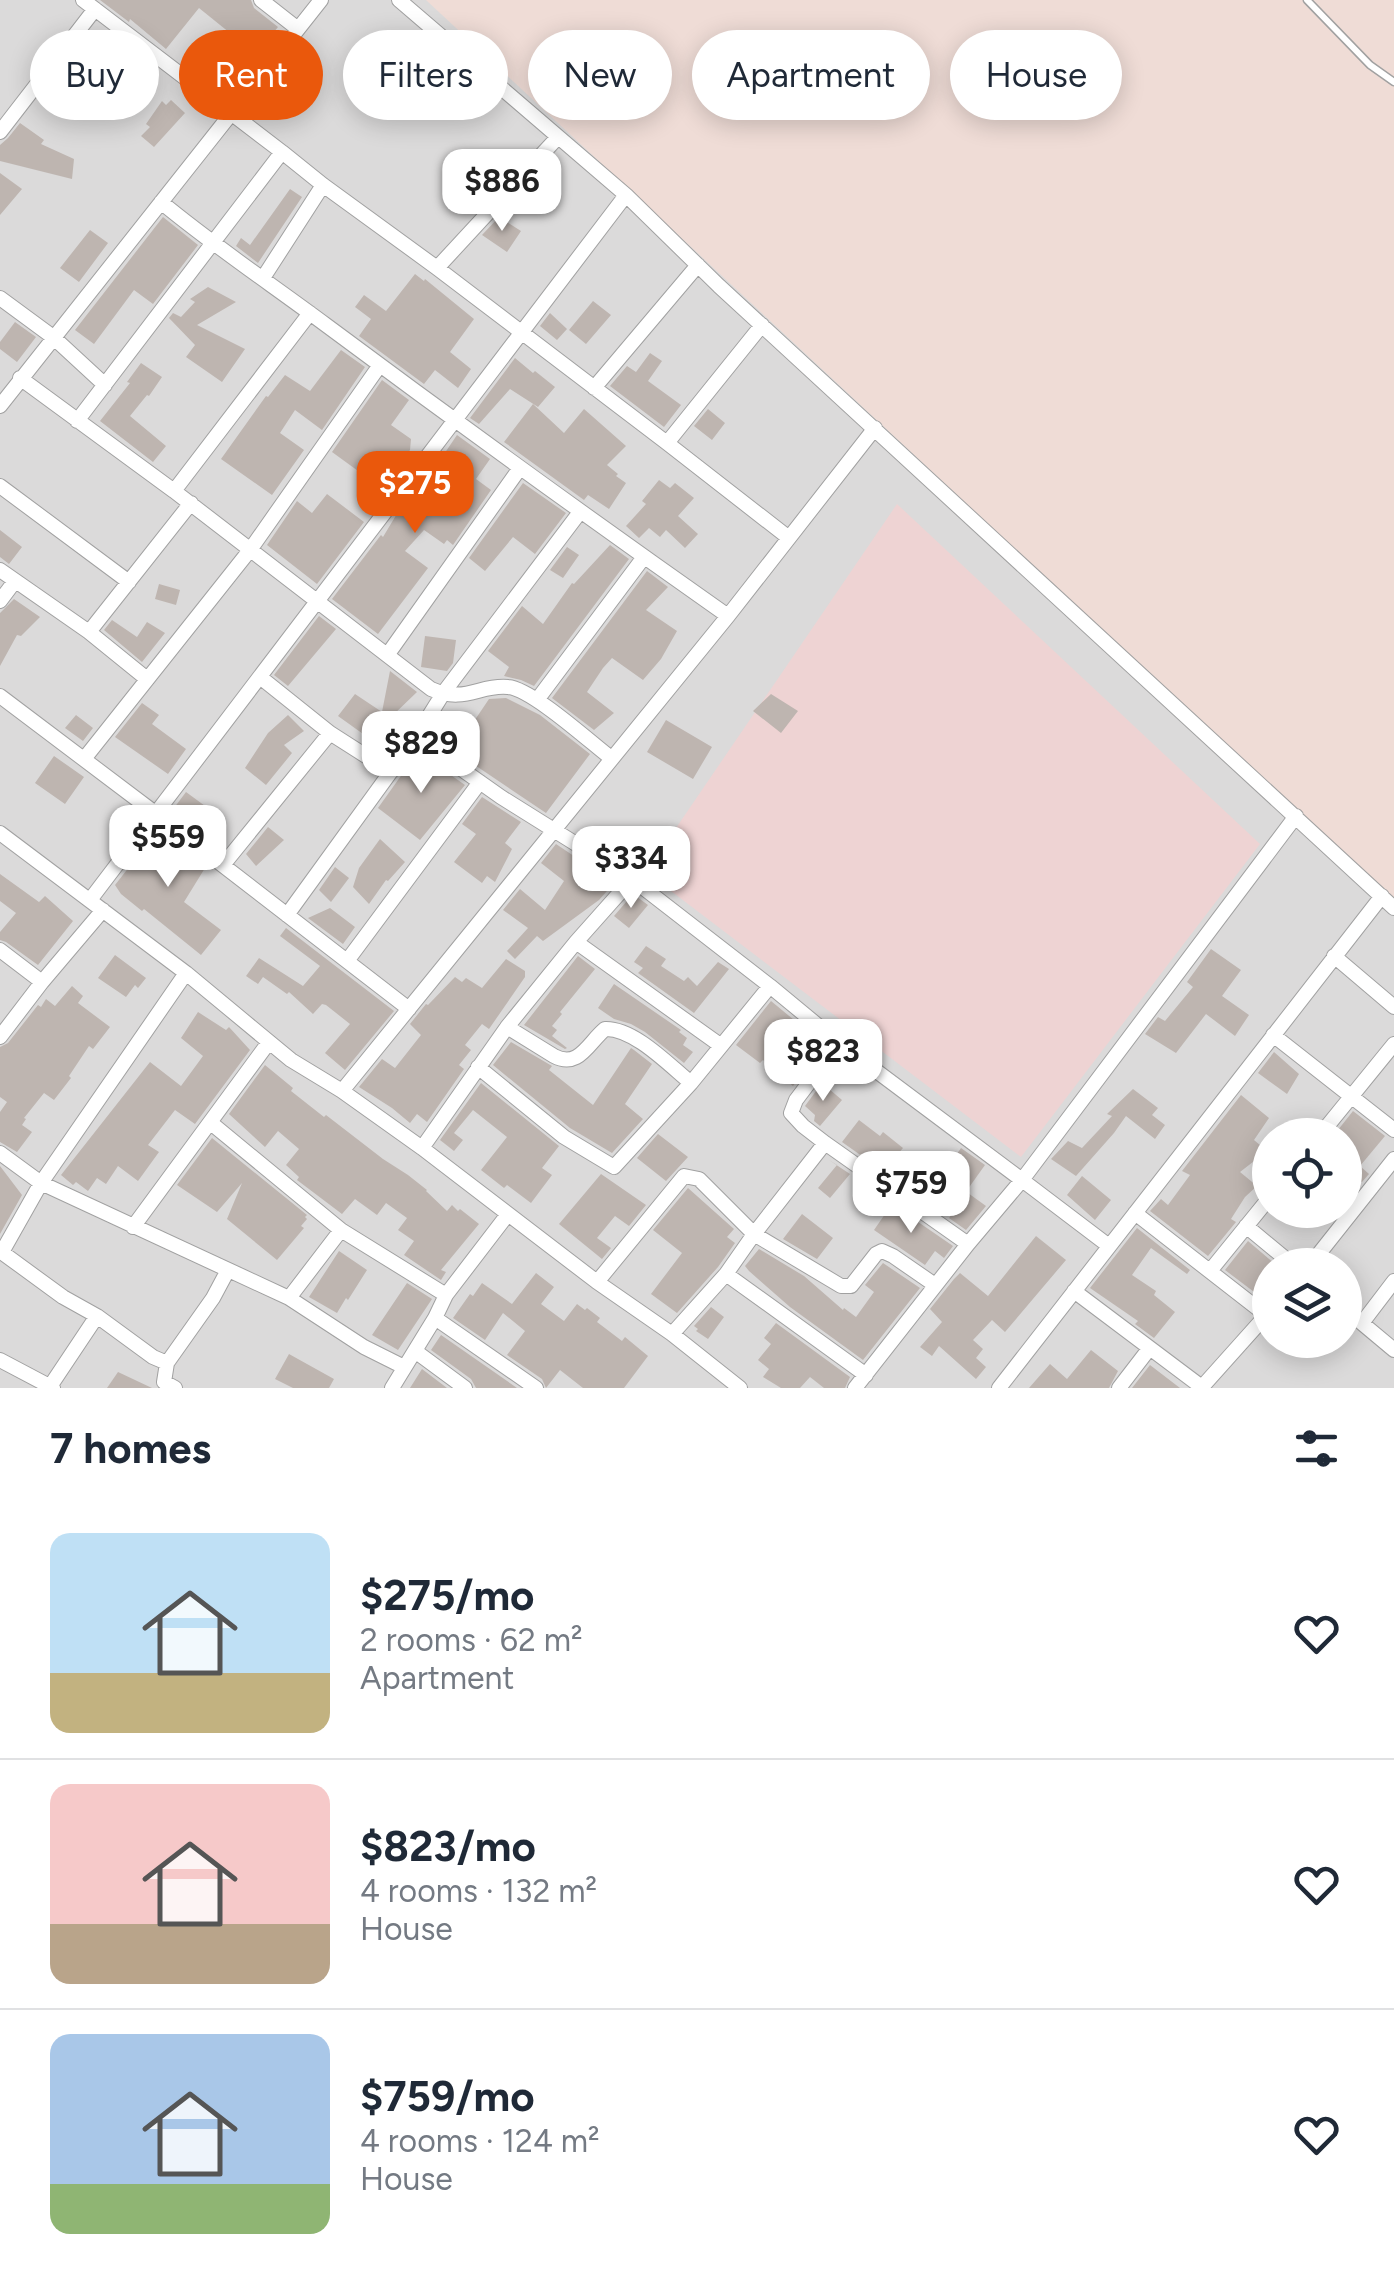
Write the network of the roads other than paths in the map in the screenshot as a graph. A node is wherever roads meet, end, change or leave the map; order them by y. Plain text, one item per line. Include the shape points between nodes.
1 (261, 0) edge
2 (321, 0) edge
3 (399, 0) edge
4 (1307, 0) edge
5 (89, 5) edge
6 (298, 29) joint
7 (179, 73) edge
8 (1394, 82) edge
9 (225, 120) edge
10 (240, 120) edge
11 (0, 132) edge
12 (558, 137) junction
13 (282, 152) junction
14 (323, 185) junction
15 (626, 195) junction
16 (161, 202) junction
17 (212, 244) junction
18 (698, 265) junction
19 (437, 268) junction
20 (262, 278) junction
21 (0, 298) edge
22 (310, 313) junction
23 (762, 325) junction
24 (522, 333) junction
25 (52, 338) junction
26 (380, 365) junction
27 (20, 378) junction
28 (105, 386) junction
29 (594, 388) junction
30 (0, 406) edge
31 (453, 420) junction
32 (77, 421) junction
33 (875, 428) junction
34 (668, 443) junction
35 (520, 468) junction
36 (0, 486) edge
37 (174, 491) junction
38 (191, 503) junction
39 (580, 512) junction
40 (789, 538) junction
41 (250, 550) junction
42 (644, 557) junction
43 (0, 570) edge
44 (15, 581) junction
45 (128, 582) junction
46 (0, 600) edge
47 (319, 600) junction
48 (728, 616) junction
49 (89, 632) junction
50 (388, 654) junction
51 (148, 678) junction
52 (260, 678) junction
53 (444, 692) junction
54 (0, 696) edge
55 (537, 700) junction
56 (330, 734) junction
57 (416, 738) junction
58 (611, 758) junction
59 (84, 759) junction
60 (391, 772) junction
61 (480, 782) junction
62 (155, 813) junction
63 (1296, 816) junction
64 (555, 831) junction
65 (0, 832) edge
66 (224, 865) junction
67 (632, 879) junction
68 (1382, 896) junction
69 (96, 905) junction
70 (1394, 908) edge
71 (288, 915) junction
72 (576, 942) junction
73 (0, 950) edge
74 (1334, 956) junction
75 (347, 961) junction
76 (186, 973) junction
77 (42, 982) junction
78 (770, 986) junction
79 (1394, 1007) edge
80 (408, 1010) junction
81 (507, 1026) junction
82 (1273, 1035) junction
83 (0, 1037) edge
84 (269, 1042) junction
85 (839, 1044) junction
86 (1394, 1044) edge
87 (720, 1045) junction
88 (478, 1067) junction
89 (691, 1083) junction
90 (342, 1092) junction
91 (1352, 1096) junction
92 (1334, 1118) edge
93 (210, 1124) junction
94 (1394, 1130) edge
95 (826, 1144) junction
96 (422, 1148) junction
97 (0, 1153) edge
98 (1394, 1159) edge
99 (1022, 1180) junction
100 (41, 1183) junction
101 (1134, 1213) junction
102 (508, 1214) junction
103 (1252, 1219) edge
104 (1246, 1226) junction
105 (133, 1227) junction
106 (341, 1230) junction
107 (754, 1234) junction
108 (968, 1244) junction
109 (1109, 1246) junction
110 (1273, 1248) edge
111 (1323, 1248) edge
112 (1, 1251) edge
113 (228, 1270) junction
114 (1210, 1271) junction
115 (726, 1274) junction
116 (1394, 1281) edge
117 (597, 1282) junction
118 (935, 1285) junction
119 (1074, 1291) junction
120 (446, 1295) junction
121 (289, 1298) junction
122 (1252, 1301) edge
123 (98, 1316) junction
124 (435, 1318) junction
125 (1362, 1323) joint
126 (1252, 1331) edge
127 (672, 1334) junction
128 (1149, 1348) junction
129 (1394, 1350) edge
130 (414, 1351) junction
131 (0, 1360) edge
132 (168, 1363) junction
133 (404, 1366) junction
134 (866, 1375) junction
135 (166, 1386) edge
136 (50, 1387) edge
137 (392, 1388) edge
138 (465, 1388) edge
139 (536, 1388) edge
140 (740, 1388) edge
141 (855, 1388) edge
142 (999, 1388) edge
143 (1119, 1388) edge
144 (1203, 1388) edge

1 - 6 street
2 - 6 street
3 - 12 street
4 - 8 lane
5 - 7 street
5 - 11 street
9 - 16 street
10 - 13 street
12 - 15 street
12 - 19 street
13 - 14 street
13 - 17 street
14 - 19 street
14 - 20 street
15 - 18 street
15 - 24 street
16 - 17 street
16 - 25 street
17 - 20 street
17 - 28 street
18 - 23 street
18 - 29 street
19 - 24 street
20 - 22 street
21 - 25 street
22 - 26 street
22 - 37 street
23 - 33 street
23 - 34 street
24 - 29 street
24 - 31 street
25 - 27 street
25 - 28 street
26 - 31 street
26 - 41 street
27 - 30 street
27 - 32 street
28 - 32 street
29 - 34 street
31 - 35 street
31 - 47 street
32 - 37 street
33 - 40 street
33 - 63 street
34 - 40 street
35 - 39 street
35 - 50 street
36 - 45 street
37 - 38 street
38 - 41 street
38 - 45 street
39 - 42 street
39 - 53 street
40 - 48 street
41 - 47 street
41 - 51 street
42 - 48 street
42 - 55 street
43 - 44 street
44 - 46 street
44 - 49 street
45 - 49 street
47 - 50 street
47 - 52 street
48 - 58 street
49 - 51 street
50 - 53 street
51 - 59 street
52 - 56 street
52 - 62 street
53 - 55 street via 509,686
53 - 57 street
54 - 59 street
55 - 58 street
56 - 60 street
56 - 66 street
57 - 60 street
57 - 61 street
58 - 64 street
59 - 62 street
60 - 71 street
61 - 64 street
61 - 75 street
62 - 66 street
62 - 69 street
63 - 68 street
63 - 99 street
64 - 67 street
64 - 80 street
65 - 69 street
66 - 71 street
67 - 72 street
67 - 78 street
68 - 70 street
68 - 74 street
69 - 76 street
69 - 77 street
71 - 75 street
72 - 81 street
72 - 87 street
73 - 77 street
74 - 79 street
74 - 82 street
75 - 80 street
76 - 84 street
76 - 100 street
77 - 83 street
78 - 85 street
78 - 87 street
80 - 90 street
81 - 88 street
81 - 89 street via 569,1061 612,1028
82 - 91 street
82 - 101 street
84 - 90 street
84 - 93 street
85 - 95 street via 791,1113
85 - 99 street
86 - 91 street
87 - 89 street
88 - 89 street via 564,1137 614,1167
88 - 96 street
90 - 96 street
91 - 92 street
91 - 94 street
93 - 105 street
93 - 106 street
95 - 107 street
95 - 108 street
96 - 102 street
97 - 100 street
98 - 111 street
99 - 108 street
99 - 109 street
100 - 105 street
100 - 112 street
101 - 109 street
101 - 114 street
102 - 117 street
102 - 120 street
103 - 104 street
104 - 110 street
104 - 114 street
105 - 113 street
106 - 120 street
106 - 121 street
107 - 115 street
107 - 117 street via 698,1179 684,1176
107 - 118 street via 841,1286 851,1286 882,1251
108 - 118 street
109 - 119 street
112 - 123 street
113 - 121 street
113 - 132 street
114 - 122 street
115 - 127 street
115 - 134 street
116 - 125 street
117 - 127 street
118 - 134 street
119 - 128 street
119 - 142 street
120 - 124 street
121 - 133 street
123 - 132 street
123 - 136 street
124 - 130 street
124 - 139 street
125 - 129 street
126 - 144 street
127 - 140 street
128 - 143 street
128 - 144 street
130 - 133 street
130 - 138 street
131 - 136 street
132 - 135 street
133 - 137 street
134 - 141 street

